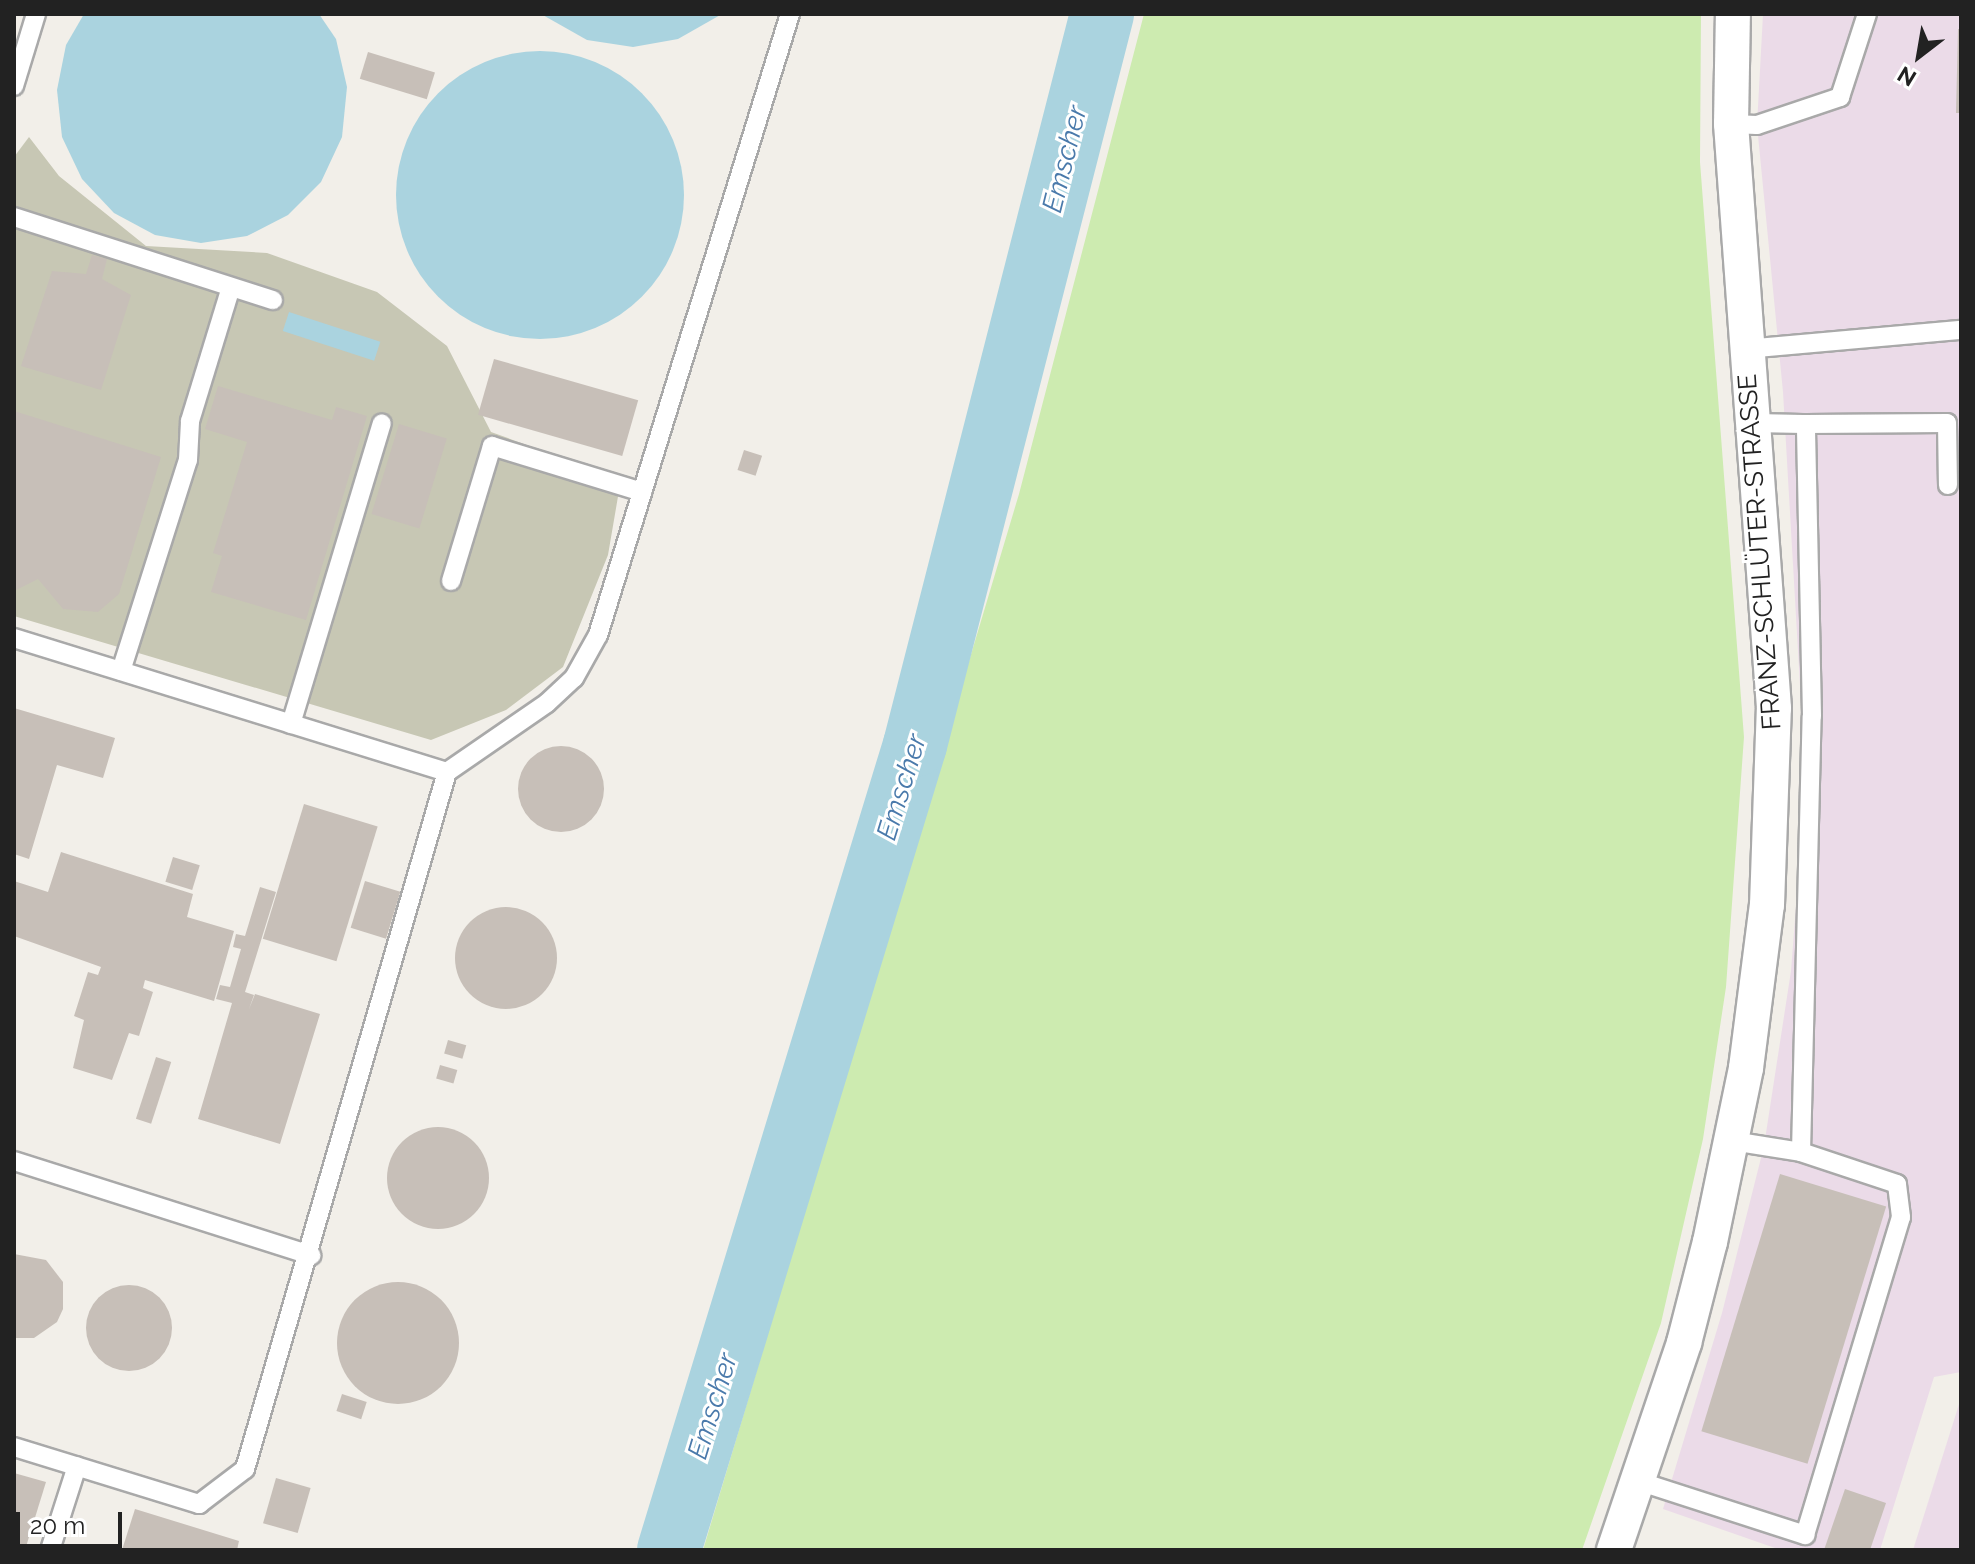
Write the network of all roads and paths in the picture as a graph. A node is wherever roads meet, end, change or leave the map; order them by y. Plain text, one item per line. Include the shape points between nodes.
1 (36, 14) edge
2 (790, 14) edge
3 (1733, 14) edge
4 (1867, 14) edge
5 (14, 86) edge
6 (1731, 124) junction
7 (14, 217) edge
8 (231, 287) junction
9 (273, 300) dead end
10 (1961, 330) edge
11 (1746, 349) junction
12 (382, 423) dead end
13 (1752, 423) junction
14 (1806, 424) junction
15 (1948, 485) dead end
16 (642, 492) junction
17 (451, 581) dead end
18 (14, 638) edge
19 (121, 671) junction
20 (291, 724) junction
21 (447, 772) junction
22 (1732, 1141) junction
23 (1801, 1152) junction
24 (14, 1161) edge
25 (311, 1255) junction
26 (14, 1447) edge
27 (77, 1466) junction
28 (1638, 1481) junction
29 (50, 1550) edge
30 (1614, 1550) edge

1 - 5 lane
2 - 16 lane
3 - 6 street, FRANZ-SCHLÜTER-STRASSE
4 - 6 lane via 1840,97 1757,125
6 - 11 street, FRANZ-SCHLÜTER-STRASSE
7 - 8 lane
8 - 9 lane
8 - 19 lane via 190,421 188,460
10 - 11 lane
11 - 13 street, FRANZ-SCHLÜTER-STRASSE
12 - 20 lane
13 - 14 lane
13 - 22 street, FRANZ-SCHLÜTER-STRASSE via 1774,708 1767,905
14 - 15 lane via 1947,423
14 - 23 lane via 1812,732
16 - 17 lane via 492,446
16 - 21 lane via 598,635 574,678 547,703
18 - 19 lane
19 - 20 lane
20 - 21 lane
21 - 25 lane via 313,1230
22 - 23 lane
22 - 28 street, FRANZ-SCHLÜTER-STRASSE via 1684,1343
23 - 28 lane via 1897,1184 1901,1217 1805,1535
24 - 25 lane
25 - 27 lane via 245,1469 199,1504
26 - 27 lane
27 - 29 lane
28 - 30 street, FRANZ-SCHLÜTER-STRASSE

